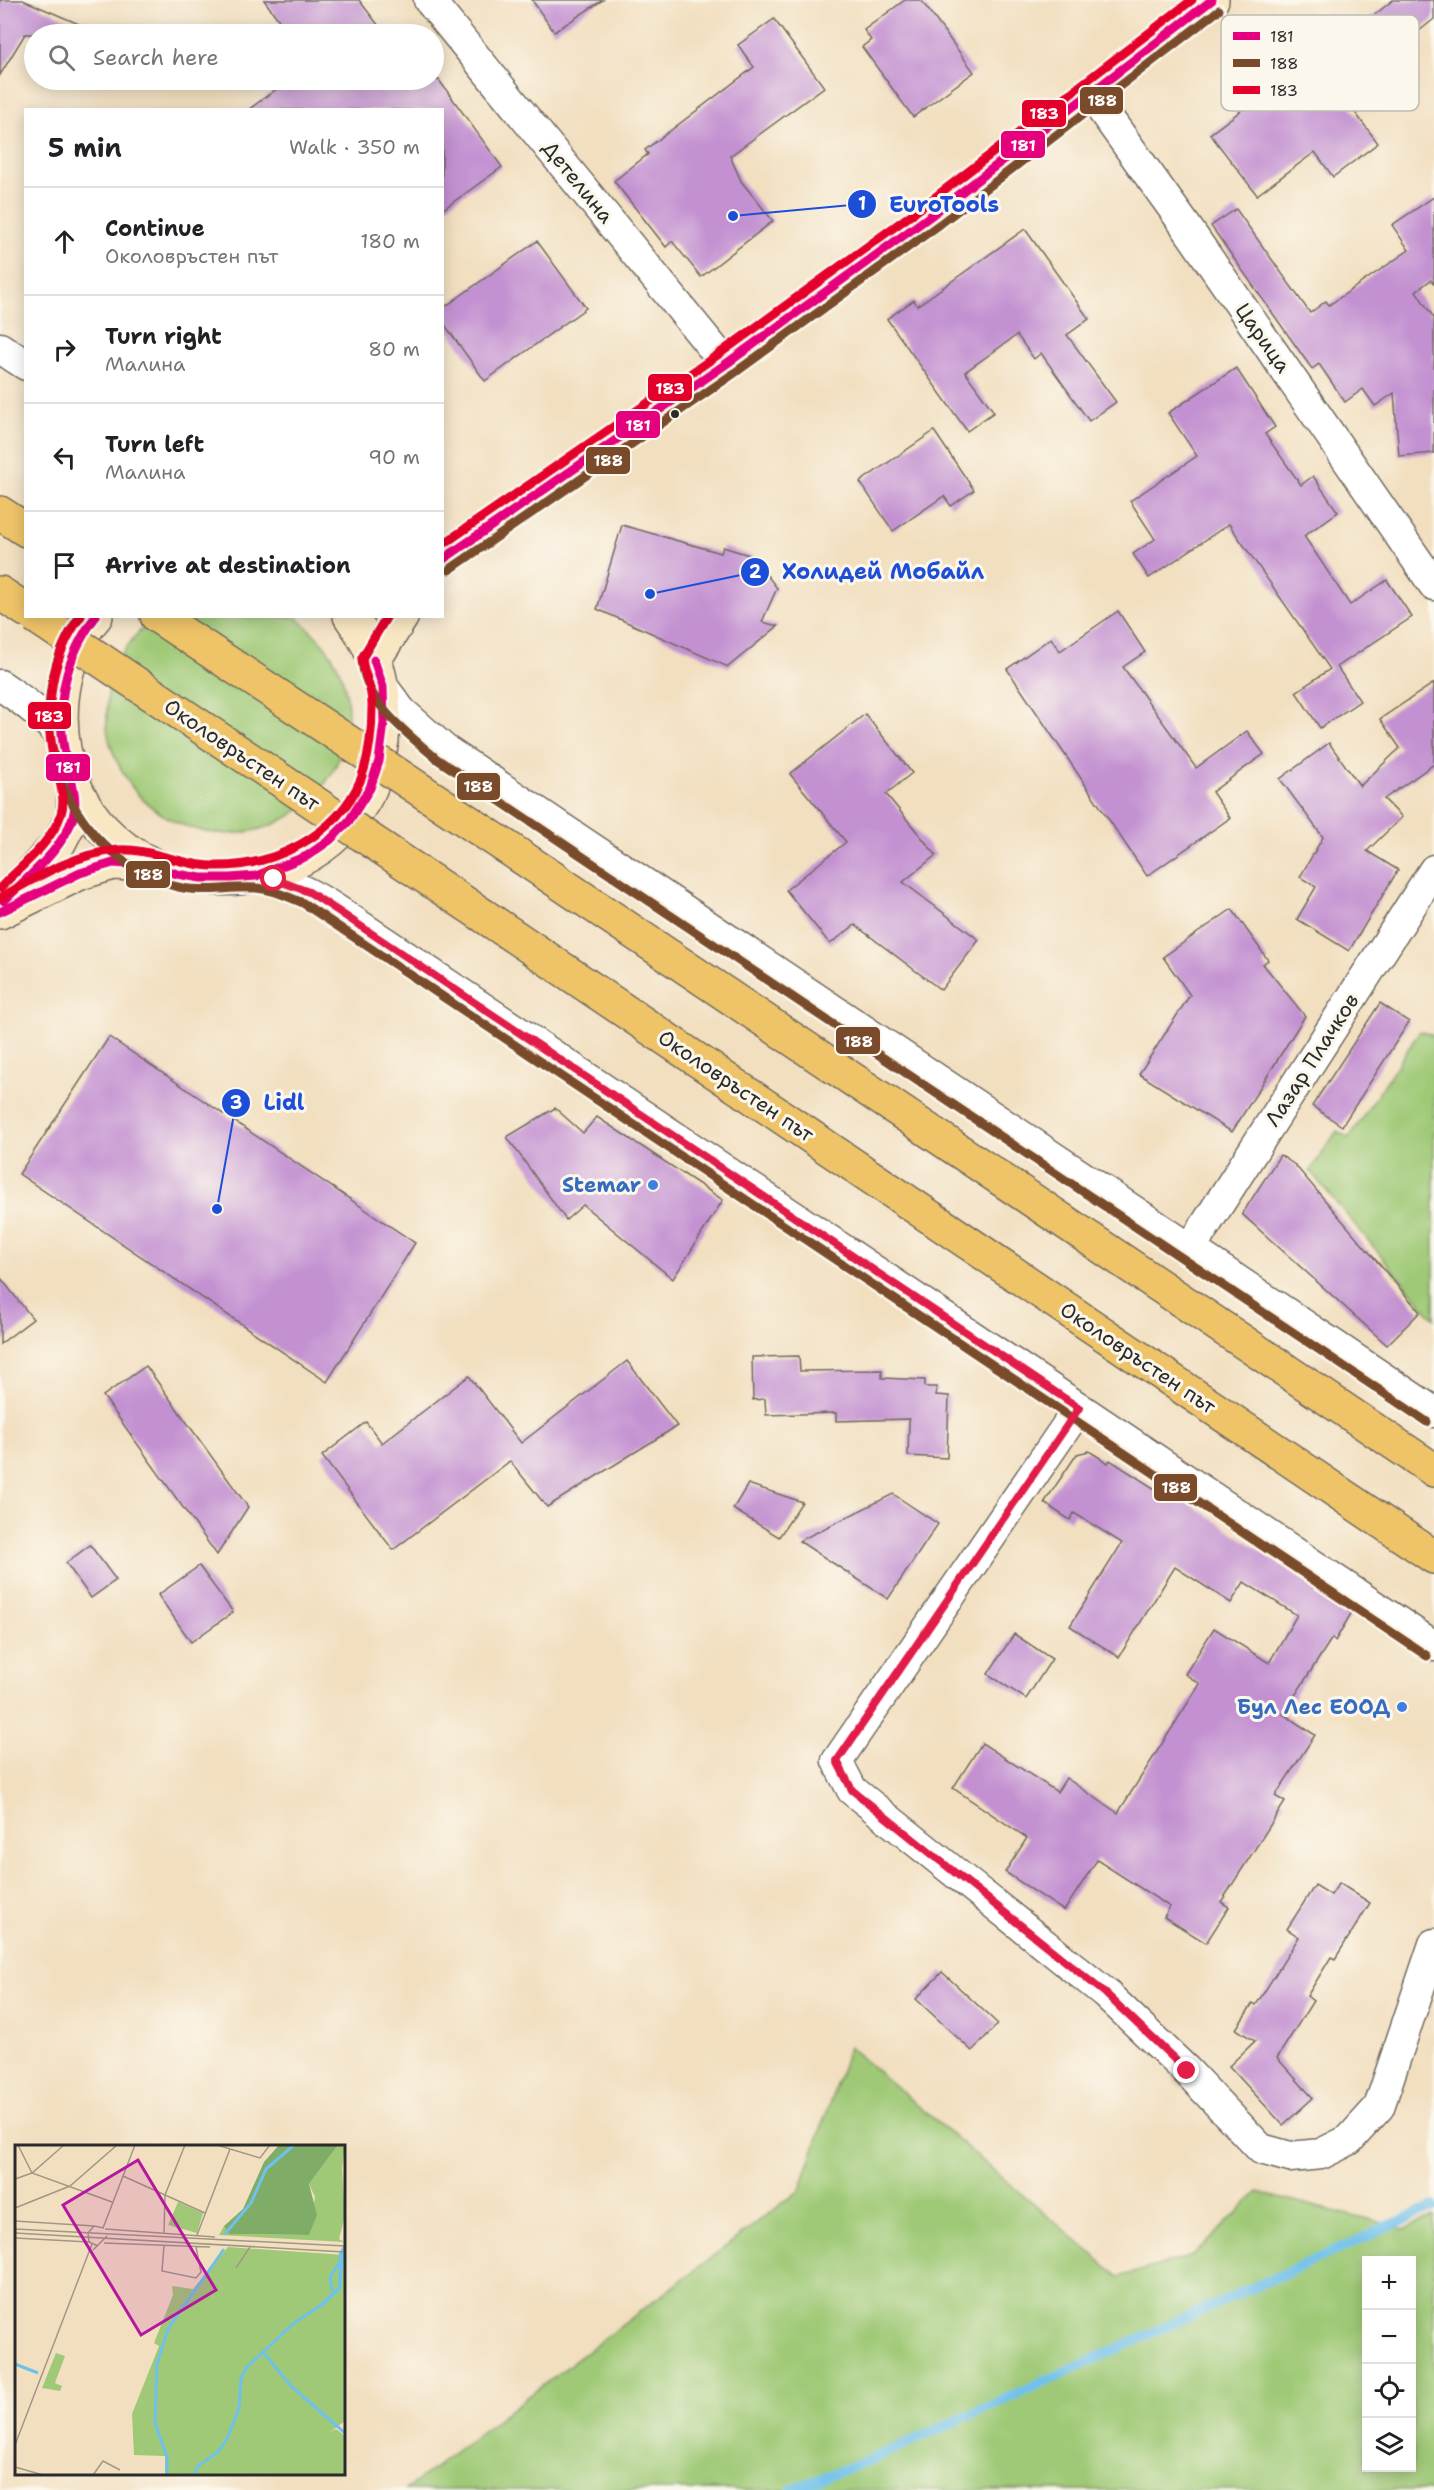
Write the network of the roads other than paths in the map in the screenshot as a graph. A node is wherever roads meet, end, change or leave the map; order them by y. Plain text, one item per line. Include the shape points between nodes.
1 (429, 0) edge
2 (1212, 0) edge
3 (1090, 93) junction
4 (0, 348) edge
5 (24, 364) edge
6 (726, 364) junction
7 (0, 513) edge
8 (24, 529) edge
9 (444, 559) edge
10 (1434, 585) edge
11 (0, 593) edge
12 (24, 609) edge
13 (38, 618) edge
14 (95, 618) edge
15 (160, 618) edge
16 (351, 618) edge
17 (401, 618) edge
18 (379, 674) junction
19 (0, 685) edge
20 (62, 738) junction
21 (74, 786) junction
22 (155, 866) junction
23 (1434, 870) edge
24 (255, 876) junction
25 (0, 906) edge
26 (0, 912) edge
27 (1190, 1249) junction
28 (1079, 1408) junction
29 (1434, 1412) edge
30 (1434, 1470) edge
31 (1434, 1557) edge
32 (1434, 1646) edge
33 (1434, 1944) edge

1 - 6 street, Детелина
2 - 3 main road
3 - 6 main road via 933,214
3 - 10 street, Царица
4 - 5 street
6 - 9 main road
7 - 8 highway
11 - 12 highway
13 - 31 highway, Околовръстен път, bridge
14 - 20 main road via 74,649 61,713
15 - 30 highway, bridge
16 - 18 main road
17 - 18 main road
18 - 24 main road via 384,723 379,761 370,788 330,840 307,856
18 - 27 street via 401,711 445,750
19 - 20 street via 30,705
20 - 21 main road
21 - 22 main road via 96,822 127,851
21 - 25 main road via 73,816 59,843
22 - 24 main road via 201,878
22 - 26 main road via 113,862 80,873
23 - 27 street, Лазар Плачков
24 - 28 street via 309,892
27 - 29 street
28 - 32 street
28 - 33 street via 837,1761 852,1790 1105,1993 1261,2149 1270,2152 1290,2157 1321,2154 1348,2140 1380,2107

